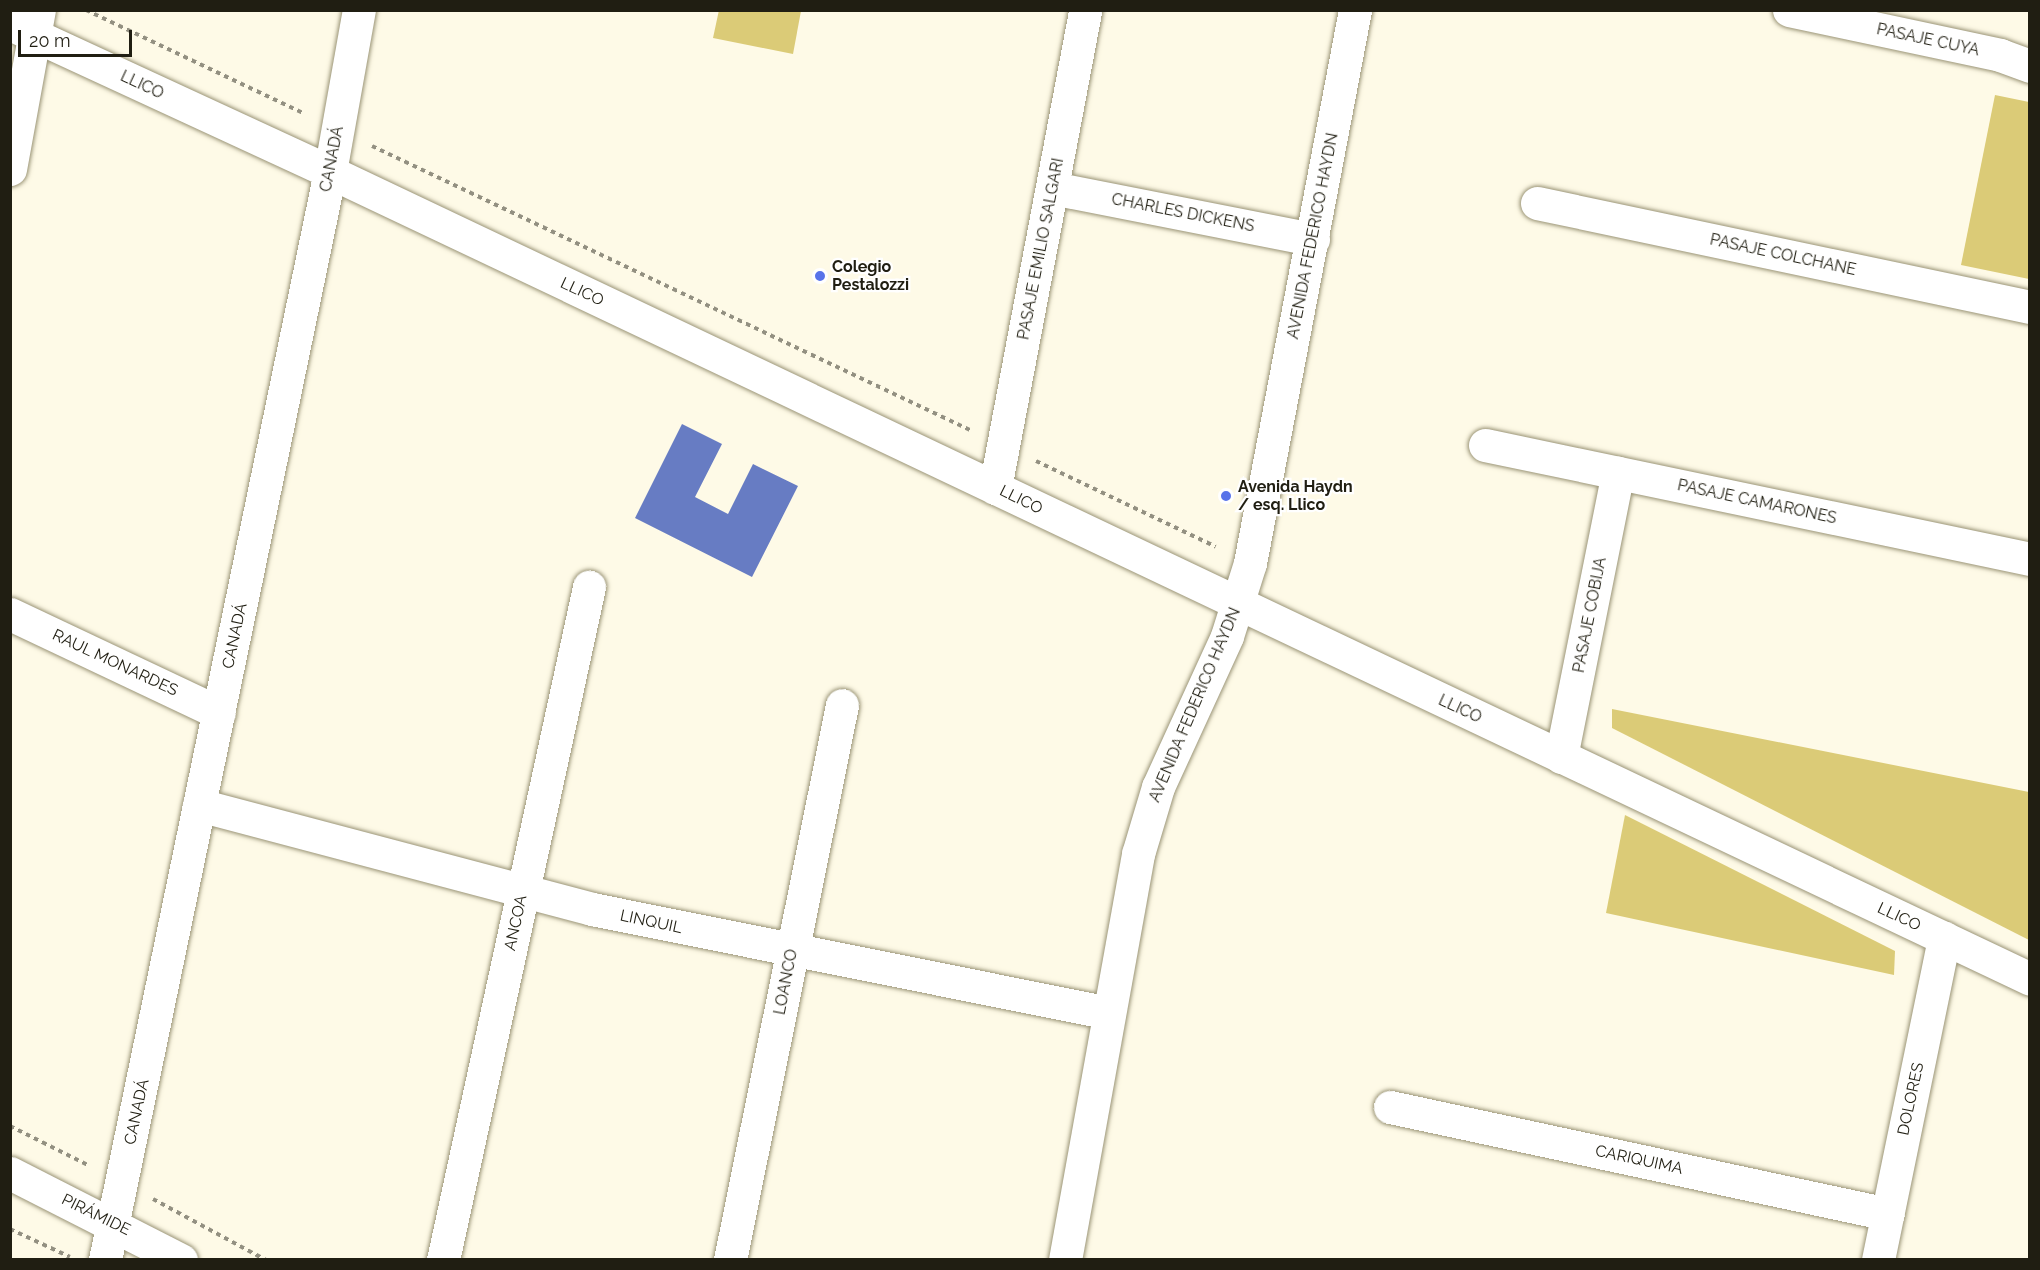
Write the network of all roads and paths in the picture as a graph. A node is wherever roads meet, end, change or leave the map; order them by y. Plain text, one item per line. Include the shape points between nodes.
1 (86, 10) edge
2 (359, 10) edge
3 (1085, 10) edge
4 (1355, 10) edge
5 (1790, 10) edge
6 (28, 23) edge
7 (2030, 66) edge
8 (305, 114) dead end
9 (363, 142) dead end
10 (10, 169) edge
11 (330, 172) junction
12 (1052, 188) junction
13 (1537, 203) dead end
14 (1313, 239) junction
15 (2030, 307) edge
16 (1485, 445) dead end
17 (1003, 446) junction
18 (1618, 472) junction
19 (995, 488) junction
20 (2030, 559) edge
21 (1250, 563) junction
22 (589, 587) dead end
23 (1238, 604) junction
24 (10, 614) edge
25 (842, 705) dead end
26 (219, 713) junction
27 (1561, 757) junction
28 (200, 805) junction
29 (522, 891) junction
30 (1944, 938) junction
31 (792, 950) junction
32 (2030, 979) edge
33 (1109, 1013) junction
34 (1390, 1107) dead end
35 (10, 1173) edge
36 (1888, 1214) junction
37 (114, 1222) junction
38 (10, 1229) edge
39 (75, 1260) edge
40 (105, 1260) edge
41 (181, 1260) edge
42 (443, 1260) edge
43 (730, 1260) edge
44 (1065, 1260) edge
45 (1878, 1260) edge

1 - 8 path
2 - 11 street, CANADÁ
3 - 12 street, PASAJE EMILIO SALGARI
4 - 14 street, AVENIDA FEDERICO HAYDN
5 - 7 street, PASAJE CUYA via 2000,55
6 - 10 street
6 - 11 street, LLICO
9 - 17 path
11 - 19 street, LLICO
11 - 26 street, CANADÁ
12 - 14 street, CHARLES DICKENS
12 - 17 street, PASAJE EMILIO SALGARI
13 - 15 street, PASAJE COLCHANE
14 - 21 street, AVENIDA FEDERICO HAYDN
16 - 18 street, PASAJE CAMARONES
17 - 19 street, PASAJE EMILIO SALGARI
17 - 21 path
18 - 20 street, PASAJE CAMARONES
18 - 27 street, PASAJE COBIJA
19 - 23 street, LLICO
21 - 23 street, AVENIDA FEDERICO HAYDN
22 - 29 street, ANCOA
23 - 27 street, LLICO
23 - 33 street, AVENIDA FEDERICO HAYDN via 1147,821
24 - 26 street, RAUL MONARDES
25 - 31 street, LOANCO
26 - 28 street, CANADÁ
27 - 30 street, LLICO
28 - 29 street, LINQUIL
28 - 37 street, CANADÁ
29 - 31 street, LINQUIL
29 - 42 street, ANCOA
30 - 32 street, LLICO
30 - 36 street, DOLORES
31 - 33 street, LINQUIL
31 - 43 street, LOANCO
33 - 44 street, AVENIDA FEDERICO HAYDN
34 - 36 street, CARIQUIMA
35 - 37 street, PIRÁMIDE
36 - 45 street, DOLORES
37 - 40 street, CANADÁ
37 - 41 street, PIRÁMIDE
38 - 39 path

